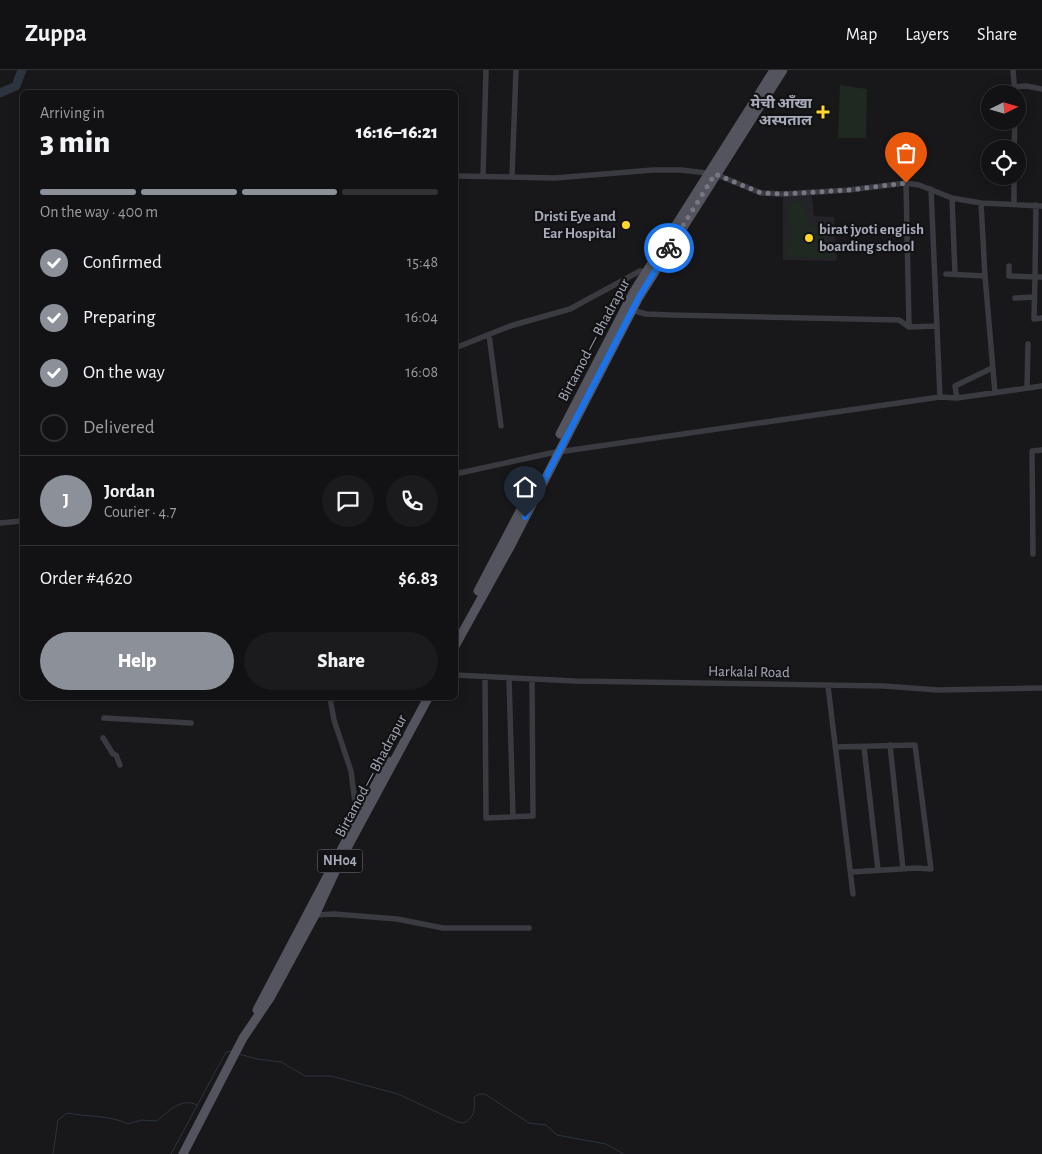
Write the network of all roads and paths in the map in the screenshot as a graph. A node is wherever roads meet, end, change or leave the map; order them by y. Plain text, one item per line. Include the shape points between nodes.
1 (486, 70) edge
2 (516, 70) edge
3 (774, 70) edge
4 (783, 70) edge
5 (1013, 70) edge
6 (1014, 85) edge
7 (1026, 86) edge
8 (766, 89) junction
9 (1042, 89) edge
10 (711, 174) junction
11 (458, 176) edge
12 (483, 176) junction
13 (512, 176) junction
14 (906, 183) junction
15 (1014, 185) edge
16 (930, 189) junction
17 (952, 198) junction
18 (981, 203) junction
19 (1014, 204) junction
20 (1039, 205) edge
21 (656, 262) junction
22 (1008, 266) dead end
23 (646, 272) junction
24 (946, 274) dead end
25 (955, 274) junction
26 (985, 276) junction
27 (1035, 277) junction
28 (1042, 277) edge
29 (1034, 297) junction
30 (1015, 298) dead end
31 (632, 310) junction
32 (1042, 318) edge
33 (937, 326) junction
34 (908, 327) junction
35 (489, 334) junction
36 (1028, 344) dead end
37 (458, 347) edge
38 (992, 368) junction
39 (1042, 386) edge
40 (1027, 388) junction
41 (995, 393) junction
42 (940, 398) junction
43 (957, 398) junction
44 (501, 426) dead end
45 (1042, 450) edge
46 (554, 453) junction
47 (458, 473) edge
48 (20, 521) edge
49 (0, 523) edge
50 (1033, 554) dead end
51 (479, 595) junction
52 (458, 628) edge
53 (458, 640) edge
54 (458, 675) edge
55 (485, 676) junction
56 (509, 678) junction
57 (532, 679) junction
58 (828, 686) junction
59 (1042, 688) edge
60 (330, 700) edge
61 (421, 700) edge
62 (427, 700) edge
63 (104, 718) dead end
64 (191, 723) dead end
65 (103, 738) dead end
66 (890, 745) junction
67 (836, 747) junction
68 (864, 747) junction
69 (120, 765) dead end
70 (513, 817) junction
71 (360, 821) junction
72 (903, 869) junction
73 (878, 870) junction
74 (851, 872) junction
75 (853, 894) dead end
76 (315, 915) junction
77 (529, 928) dead end
78 (251, 1024) junction
79 (183, 1154) edge

1 - 12 street
2 - 13 street
3 - 8 main road, Birtamod — Bhadrapur
4 - 8 main road, Birtamod — Bhadrapur
5 - 6 street
7 - 9 street
8 - 10 main road, Birtamod — Bhadrapur
10 - 13 street via 653,170 555,178
10 - 14 street via 761,193 849,190
10 - 21 main road, Birtamod — Bhadrapur
11 - 12 street
12 - 13 street
14 - 16 street
14 - 34 street
15 - 19 street
16 - 17 street
16 - 33 street
17 - 18 street
17 - 25 street
18 - 19 street
18 - 26 street
19 - 20 street
20 - 27 street
21 - 23 main road, Birtamod — Bhadrapur
21 - 31 main road, Birtamod — Bhadrapur
22 - 27 street via 1009,276
23 - 35 street via 640,271 570,309
23 - 46 main road, Birtamod — Bhadrapur
24 - 25 street
25 - 26 street
26 - 38 street
27 - 28 street
27 - 29 street
29 - 30 street
29 - 32 street via 1034,319
31 - 34 street via 670,315 899,320
31 - 46 main road, Birtamod — Bhadrapur
33 - 34 street
33 - 42 street
35 - 37 street
35 - 44 street
36 - 40 street
38 - 41 street
38 - 43 street via 955,386
39 - 40 street
40 - 41 street
41 - 43 street
42 - 43 street
42 - 46 street
45 - 50 street via 1032,451
46 - 47 street
46 - 51 main road, Birtamod — Bhadrapur via 511,545
48 - 49 street
51 - 52 main road, Birtamod — Bhadrapur
51 - 53 main road, Birtamod — Bhadrapur
54 - 55 street, Harkalal Road
55 - 56 street, Harkalal Road
55 - 70 street via 486,818
56 - 57 street, Harkalal Road
56 - 70 street
57 - 58 street, Harkalal Road
57 - 70 street via 534,816
58 - 59 street, Harkalal Road via 938,690
58 - 67 street
60 - 71 street via 351,771
61 - 71 main road, Birtamod — Bhadrapur / NH04
62 - 71 main road, Birtamod — Bhadrapur / NH04
63 - 64 street
65 - 69 street
66 - 68 street
66 - 72 street
66 - 72 street via 915,746 929,844 931,869
67 - 68 street
67 - 74 street
68 - 73 street
71 - 76 main road, Birtamod — Bhadrapur / NH04
71 - 78 main road, Birtamod — Bhadrapur / NH04 via 261,999
72 - 73 street
73 - 74 street
74 - 75 street
76 - 77 street via 396,919 444,928
76 - 78 main road, Birtamod — Bhadrapur / NH04 via 270,998
78 - 79 main road, Birtamod — Bhadrapur / NH04

